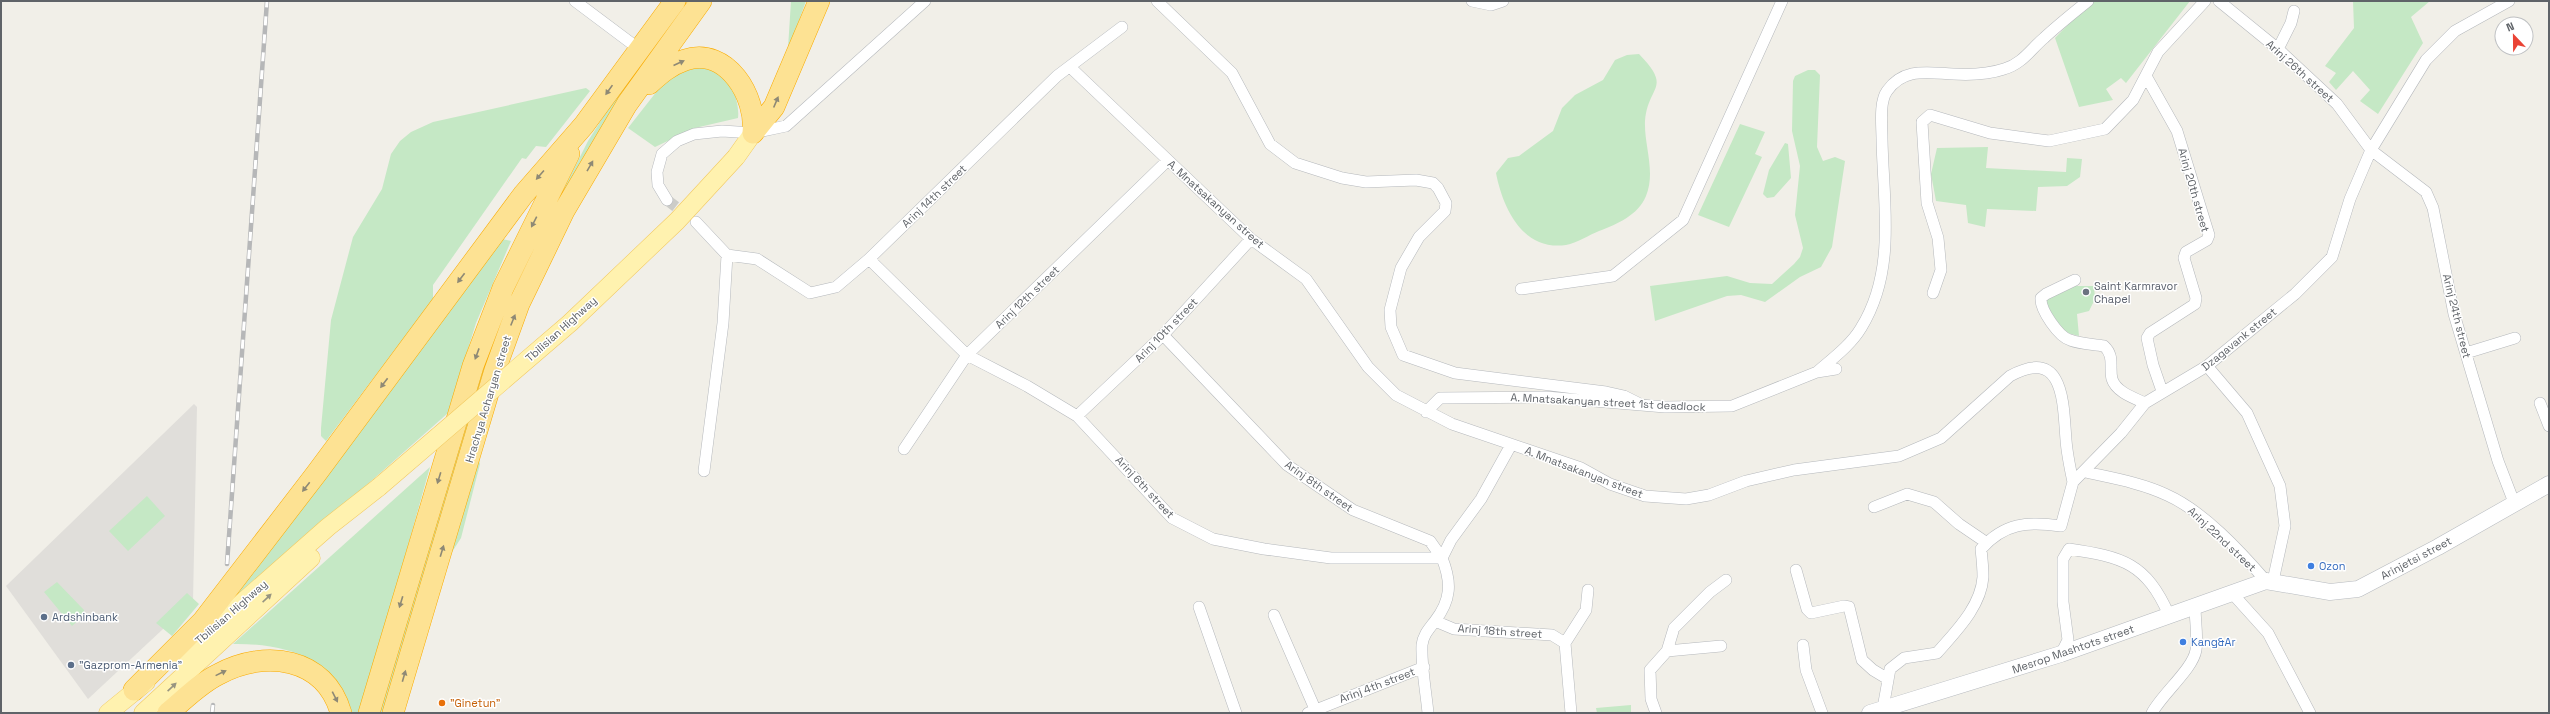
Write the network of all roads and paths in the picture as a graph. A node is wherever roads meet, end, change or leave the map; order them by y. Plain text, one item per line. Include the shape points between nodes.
1 (575, 1) edge
2 (701, 1) edge
3 (819, 1) edge
4 (925, 1) edge
5 (1157, 1) edge
6 (1472, 1) edge
7 (1503, 1) edge
8 (1782, 1) edge
9 (2088, 1) edge
10 (2205, 1) edge
11 (2219, 1) edge
12 (2509, 1) edge
13 (669, 9) edge
14 (2294, 11) dead end
15 (1122, 27) dead end
16 (679, 30) junction
17 (639, 49) junction
18 (2278, 49) junction
19 (1070, 67) junction
20 (2146, 76) junction
21 (627, 104) junction
22 (584, 125) junction
23 (753, 133) junction
24 (2371, 150) junction
25 (1167, 161) junction
26 (667, 200) tunnel mouth
27 (696, 222) tunnel mouth
28 (1251, 239) junction
29 (727, 255) junction
30 (869, 259) junction
31 (2075, 280) dead end
32 (1521, 289) dead end
33 (1933, 293) dead end
34 (1162, 335) junction
35 (2515, 338) dead end
36 (2466, 353) junction
37 (967, 355) junction
38 (2207, 366) junction
39 (1836, 369) dead end
40 (1817, 372) junction
41 (2162, 391) junction
42 (1638, 403) junction
43 (2145, 403) junction
44 (2540, 403) dead end
45 (1426, 412) junction
46 (1077, 416) junction
47 (2549, 426) edge
48 (1511, 445) junction
49 (904, 449) dead end
50 (704, 471) dead end
51 (2085, 472) junction
52 (2072, 482) junction
53 (2549, 484) edge
54 (2515, 505) junction
55 (1874, 507) dead end
56 (353, 509) junction
57 (1987, 543) junction
58 (1442, 558) junction
59 (1796, 570) dead end
60 (1726, 580) dead end
61 (2270, 581) junction
62 (1588, 590) dead end
63 (2231, 592) junction
64 (2195, 606) junction
65 (1199, 607) dead end
66 (2169, 615) junction
67 (1274, 616) dead end
68 (1435, 621) junction
69 (1565, 643) junction
70 (1802, 645) dead end
71 (1721, 646) dead end
72 (1667, 651) junction
73 (2061, 654) junction
74 (1424, 667) junction
75 (1888, 679) junction
76 (134, 690) junction
77 (1312, 711) edge
78 (1877, 711) edge
79 (108, 713) edge
80 (143, 713) edge
81 (168, 713) edge
82 (341, 713) edge
83 (368, 713) edge
84 (393, 713) edge
85 (1236, 713) edge
86 (1428, 713) edge
87 (1571, 713) edge
88 (1656, 713) edge
89 (1822, 713) edge
90 (2152, 713) edge
91 (2310, 713) edge

1 - 17 street
2 - 16 highway
23 -> 3 highway via 774,107
4 - 23 street via 786,126
5 - 42 street via 1232,74 1270,144 1295,163 1360,181 1416,180 1432,183 1438,188 1446,203 1445,211 1419,237 1404,262 1390,310 1391,328 1403,355 1455,373 1606,392 1624,396
6 - 7 street via 1491,5
8 - 32 street via 1683,220 1613,276
9 - 40 street via 2016,64 1995,72 1915,72 1897,81 1886,92 1882,123 1883,188 1887,230 1883,266 1873,303 1861,328 1839,353
10 - 20 street via 2158,52
11 - 18 street, Arinj 26th street
12 - 24 street, Dzagavank street via 2455,31 2426,60
13 - 16 highway via 663,25 666,30
13 - 17 highway
14 - 18 street
15 - 19 street, Arinj 14th street
16 - 21 highway
17 -> 22 highway
18 - 24 street, Arinj 26th street via 2337,104
19 - 25 street, A. Mnatsakanyan street
19 - 30 street, Arinj 14th street via 1057,76
20 - 33 street via 2133,100 2105,129 2049,140 1990,133 1930,115 1922,122 1927,203 1938,238 1941,270
20 - 41 street, Arinj 20th street via 2177,131 2209,235 2207,240 2186,252 2184,258 2196,298 2195,304 2150,333 2147,338
21 -> 23 highway via 668,67 686,59 706,59 732,72 742,84 749,97
84 -> 21 highway, Hrachya Acharyan street via 510,327 564,212
22 -> 76 highway via 523,195 316,474 203,620
22 -> 83 highway, Hrachya Acharyan street via 522,246 480,347
23 - 26 street via 722,131 694,134 677,141 662,154 657,172 658,185
23 - 56 main road, Tbilisian Highway, bridge via 736,156 677,221 570,323
24 - 36 street, Arinj 24th street via 2426,192 2433,208 2454,314
24 - 38 street, Dzagavank street via 2350,200 2332,257 2295,294
25 - 28 street, A. Mnatsakanyan street
25 - 37 street, Arinj 12th street
27 - 29 street
28 - 34 street, Arinj 10th street
28 - 45 street, A. Mnatsakanyan street via 1306,279 1368,368 1390,390
29 - 30 street, Arinj 14th street via 756,259 810,293 836,287
29 - 50 street via 723,323
30 - 37 street, Arinj 6th street
31 - 43 street via 2041,298 2052,325 2069,340 2104,346 2111,356 2112,379 2116,386
34 - 46 street, Arinj 10th street
34 - 58 street, Arinj 8th street via 1287,465 1353,510 1430,541
35 - 36 street
36 - 54 street, Arinj 24th street via 2498,460
37 - 46 street, Arinj 6th street
37 - 49 street, Arinj 12th street
38 - 41 street, Dzagavank street
38 - 61 street via 2247,413 2280,486 2285,526
39 - 40 street, A. Mnatsakanyan street 1st deadlock
40 - 42 street, A. Mnatsakanyan street 1st deadlock via 1732,406 1672,407
41 - 43 street, Dzagavank street
42 - 45 street, A. Mnatsakanyan street 1st deadlock via 1546,397 1440,398
43 - 51 street, Dzagavank street
44 - 47 street
45 - 48 street, A. Mnatsakanyan street
46 - 58 street, Arinj 6th street via 1172,518 1213,539 1331,558
48 - 52 street, A. Mnatsakanyan street via 1581,468 1610,484 1646,496 1686,499 1794,470 1899,456 1941,438 2010,376 2033,367 2044,369 2055,378 2062,394
48 - 58 street via 1481,500 1451,540
51 - 52 street, Dzagavank street
51 - 61 street, Arinj 22nd street via 2167,494 2194,510
52 - 57 street via 2061,526 2040,523 2017,526 1994,535
53 - 54 street, Arinjetsi street
54 - 61 street, Arinjetsi street via 2358,589 2330,592
55 - 57 street via 1907,494 1934,502 1959,524
56 - 76 main road, Tbilisian Highway via 328,527 170,665
80 -> 56 main road, Tbilisian Highway via 336,534
57 - 75 street via 1981,549 1983,578 1976,602 1959,628 1937,653 1904,658 1890,669
58 - 68 street via 1449,575 1448,596 1443,610
59 - 75 street via 1807,609 1811,613 1849,607 1862,660
60 - 72 street via 1710,592 1674,628
61 - 63 street, Mesrop Mashtots street
62 - 69 street via 1586,610
63 - 64 street, Mesrop Mashtots street
63 - 91 street via 2268,633
64 - 66 street, Mesrop Mashtots street
64 - 90 street via 2196,650 2191,661
65 - 85 street
66 - 73 street, Mesrop Mashtots street
66 - 73 street via 2159,591 2125,561 2070,549 2063,559 2063,602 2068,640
67 - 77 street
68 - 69 street, Arinj 18th street via 1454,629 1552,635
68 - 74 street via 1425,633 1422,645
69 - 87 street
70 - 89 street via 1806,670
71 - 72 street
72 - 88 street via 1650,670 1651,699
73 - 78 street, Mesrop Mashtots street
74 - 77 street, Arinj 4th street
74 - 86 street
75 - 78 street
76 - 79 main road, Tbilisian Highway
81 -> 82 highway via 218,674 239,665 284,661 312,671 326,682 337,697

